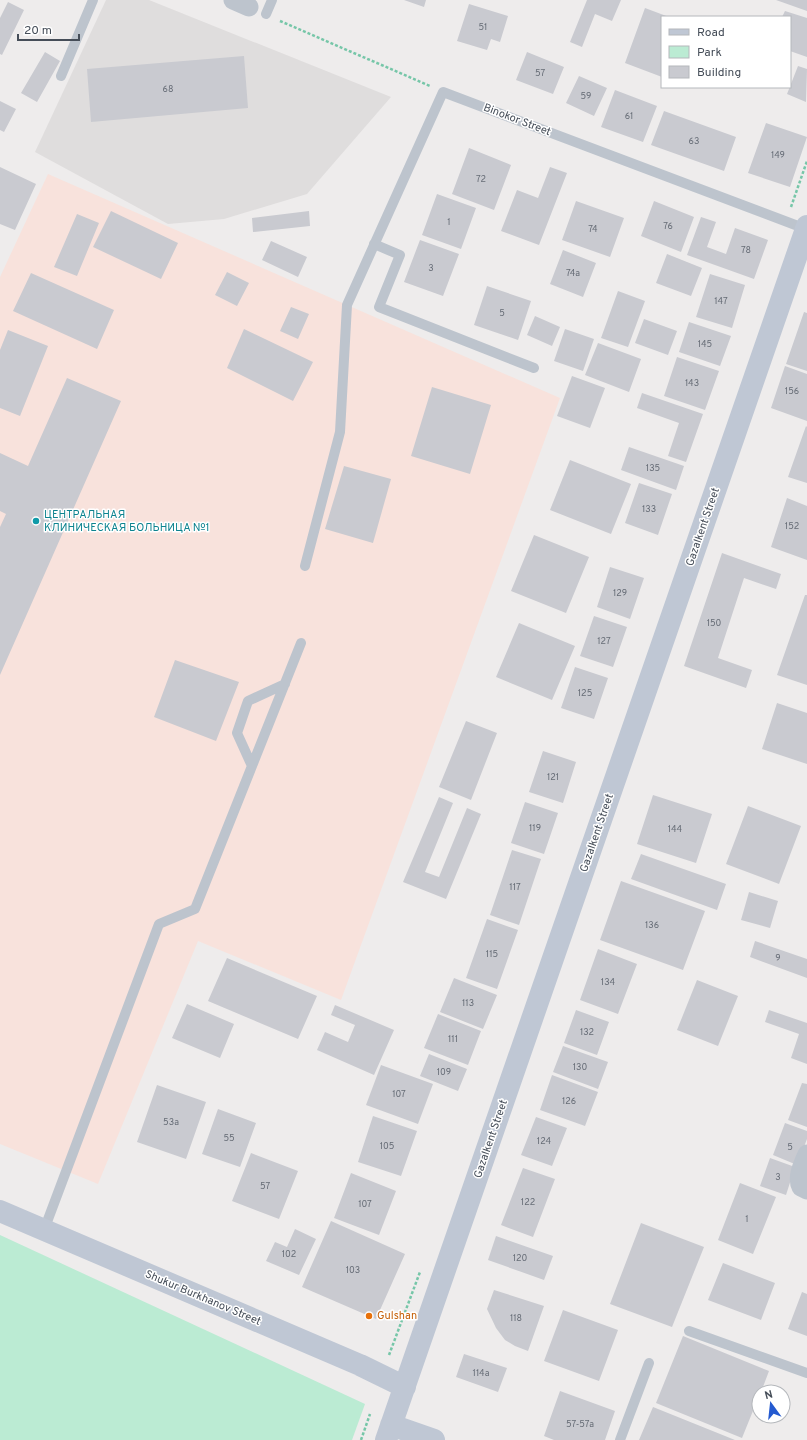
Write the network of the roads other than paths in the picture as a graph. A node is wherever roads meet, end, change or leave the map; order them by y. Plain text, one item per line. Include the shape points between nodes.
1 (93, 0) edge
2 (272, 0) edge
3 (266, 14) road end
4 (61, 76) dead end
5 (807, 228) edge
6 (374, 244) junction
7 (534, 368) dead end
8 (305, 566) dead end
9 (301, 643) dead end
10 (284, 684) junction
11 (252, 766) junction
12 (807, 1154) edge
13 (807, 1190) edge
14 (0, 1212) edge
15 (44, 1230) junction
16 (689, 1331) dead end
17 (649, 1363) dead end
18 (807, 1373) edge
19 (405, 1386) junction
20 (389, 1432) edge
21 (434, 1440) edge
22 (620, 1440) edge

1 - 4 lane
2 - 3 lane
5 - 6 lane, Binokor Street via 443,92
5 - 19 street, Gazalkent Street
6 - 7 lane via 400,255 380,307
6 - 8 lane via 347,305 340,432
9 - 10 lane
10 - 11 lane
10 - 11 lane via 248,701 237,733
11 - 15 lane via 195,909 159,924
12 - 13 street via 798,1182
14 - 15 street, Shukur Burkhanov Street
15 - 19 street, Shukur Burkhanov Street
16 - 18 lane
17 - 22 lane
19 - 20 street, Gazalkent Street
20 - 21 street

